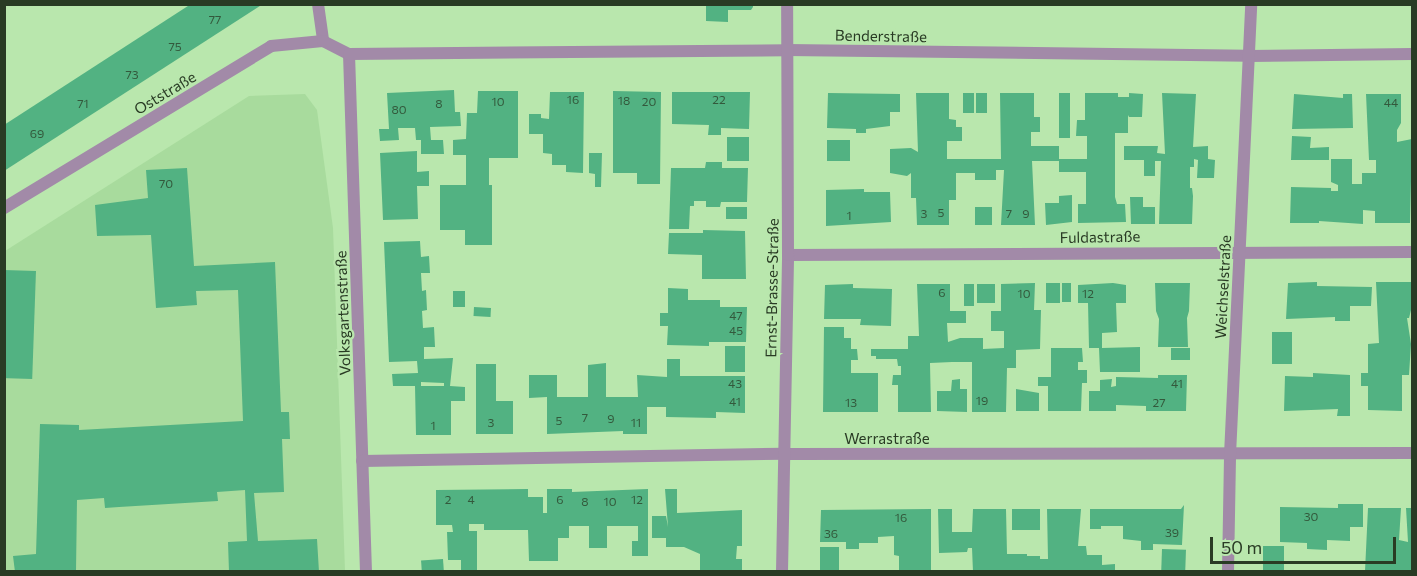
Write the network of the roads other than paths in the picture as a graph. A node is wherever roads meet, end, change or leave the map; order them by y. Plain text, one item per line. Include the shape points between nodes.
1 (318, 4) edge
2 (787, 4) edge
3 (1251, 4) edge
4 (323, 40) junction
5 (787, 50) junction
6 (350, 54) junction
7 (1413, 54) edge
8 (1248, 56) junction
9 (4, 208) edge
10 (1240, 251) junction
11 (1413, 252) edge
12 (789, 255) junction
13 (1413, 453) edge
14 (784, 454) junction
15 (1230, 455) junction
16 (362, 461) junction
17 (366, 572) edge
18 (782, 572) edge
19 (1228, 572) edge

1 - 4 street
2 - 5 street, Ernst-Brasse-Straße
3 - 8 street, Weichselstraße
4 - 6 street
4 - 9 street, Oststraße via 272,46
5 - 6 street, Benderstraße
5 - 8 street, Benderstraße
5 - 12 street, Ernst-Brasse-Straße
6 - 16 street, Volksgartenstraße
7 - 8 street, Benderstraße
8 - 10 street, Weichselstraße
10 - 11 street, Fuldastraße
10 - 12 street, Fuldastraße
10 - 15 street, Weichselstraße
12 - 14 street, Ernst-Brasse-Straße
13 - 15 street, Werrastraße
14 - 15 street, Werrastraße
14 - 16 street, Werrastraße
14 - 18 street, Ernst-Brasse-Straße
15 - 19 street, Weichselstraße
16 - 17 street, Volksgartenstraße

